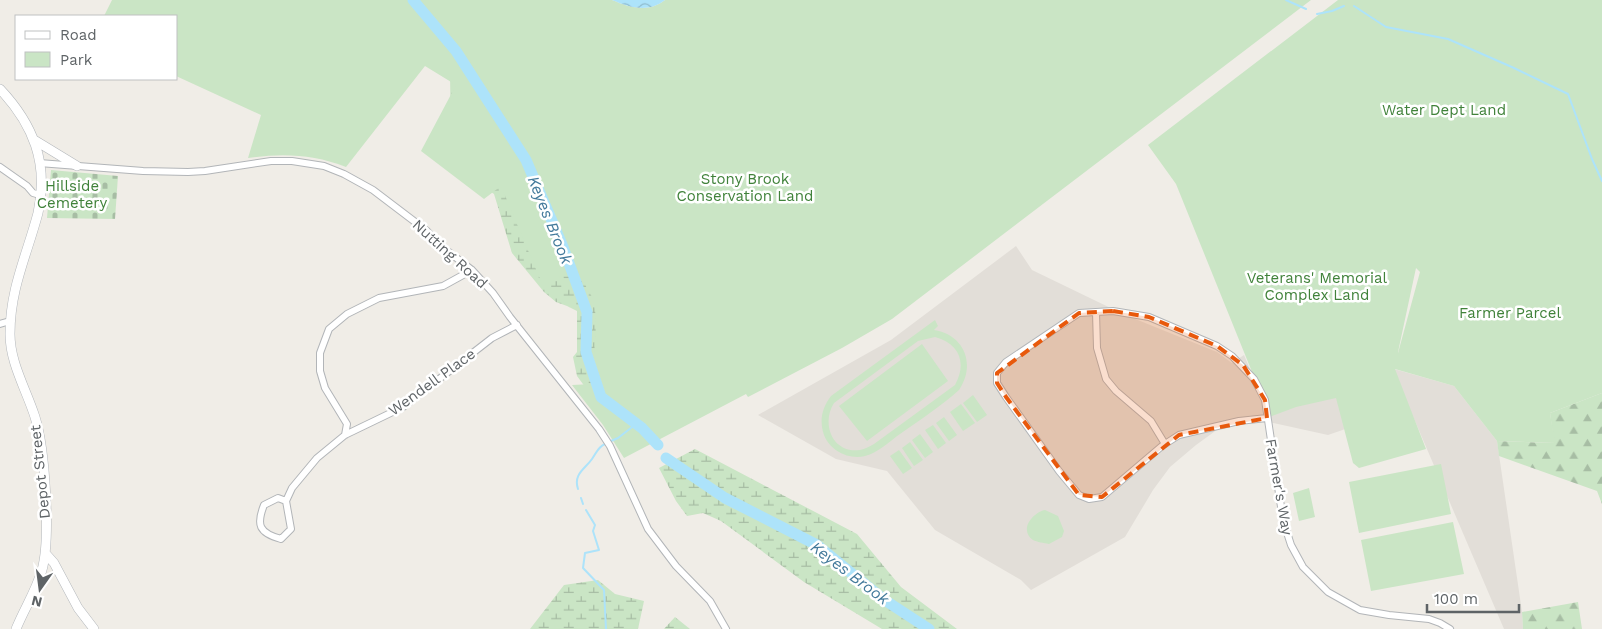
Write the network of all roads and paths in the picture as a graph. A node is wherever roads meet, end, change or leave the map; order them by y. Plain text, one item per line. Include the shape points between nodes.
1 (0, 88) edge
2 (36, 141) junction
3 (39, 163) junction
4 (77, 166) junction
5 (0, 167) edge
6 (41, 182) junction
7 (27, 186) junction
8 (40, 195) junction
9 (472, 270) junction
10 (1096, 312) junction
11 (10, 321) junction
12 (0, 324) edge
13 (517, 325) junction
14 (1267, 418) junction
15 (345, 436) junction
16 (1165, 444) junction
17 (286, 501) junction
18 (46, 554) junction
19 (16, 629) edge
20 (94, 629) edge
21 (726, 629) edge
22 (1450, 629) edge

1 - 2 main road, Depot Street via 23,116
2 - 3 main road, Depot Street
2 - 4 main road
3 - 4 street, Nutting Road
3 - 6 main road, Depot Street
4 - 9 street, Nutting Road via 188,172 271,161 324,166 373,190
5 - 7 street
6 - 7 street
6 - 8 main road, Depot Street
7 - 8 street
8 - 11 main road, Depot Street via 15,286
9 - 13 street, Nutting Road
9 - 15 street via 443,286 379,298 347,314 329,329 320,353 320,371 325,388 347,424
10 - 14 street, Farmer's Way via 1113,311 1149,317 1217,346 1254,379 1265,400
10 - 16 street via 1097,348 1106,378 1151,421
10 - 16 street, Farmer's Way via 1080,313 1006,362 997,373 997,383 1059,471 1079,495 1089,499 1102,497
11 - 12 street
11 - 18 main road, Depot Street via 13,359 35,417 39,438
13 - 15 street, Wendell Place via 492,338 404,408
13 - 21 street, Nutting Road via 600,429 648,529 676,566 710,601
14 - 16 street via 1180,435
14 - 22 street, Farmer's Way via 1283,520 1291,545 1304,567 1328,592 1360,610 1429,619
15 - 17 street, Wendell Place via 317,458 292,488
17 - 17 street via 291,529 281,539 269,536 262,529 259,518 264,505 278,498
18 - 19 main road, Depot Street via 37,586
18 - 20 main road

